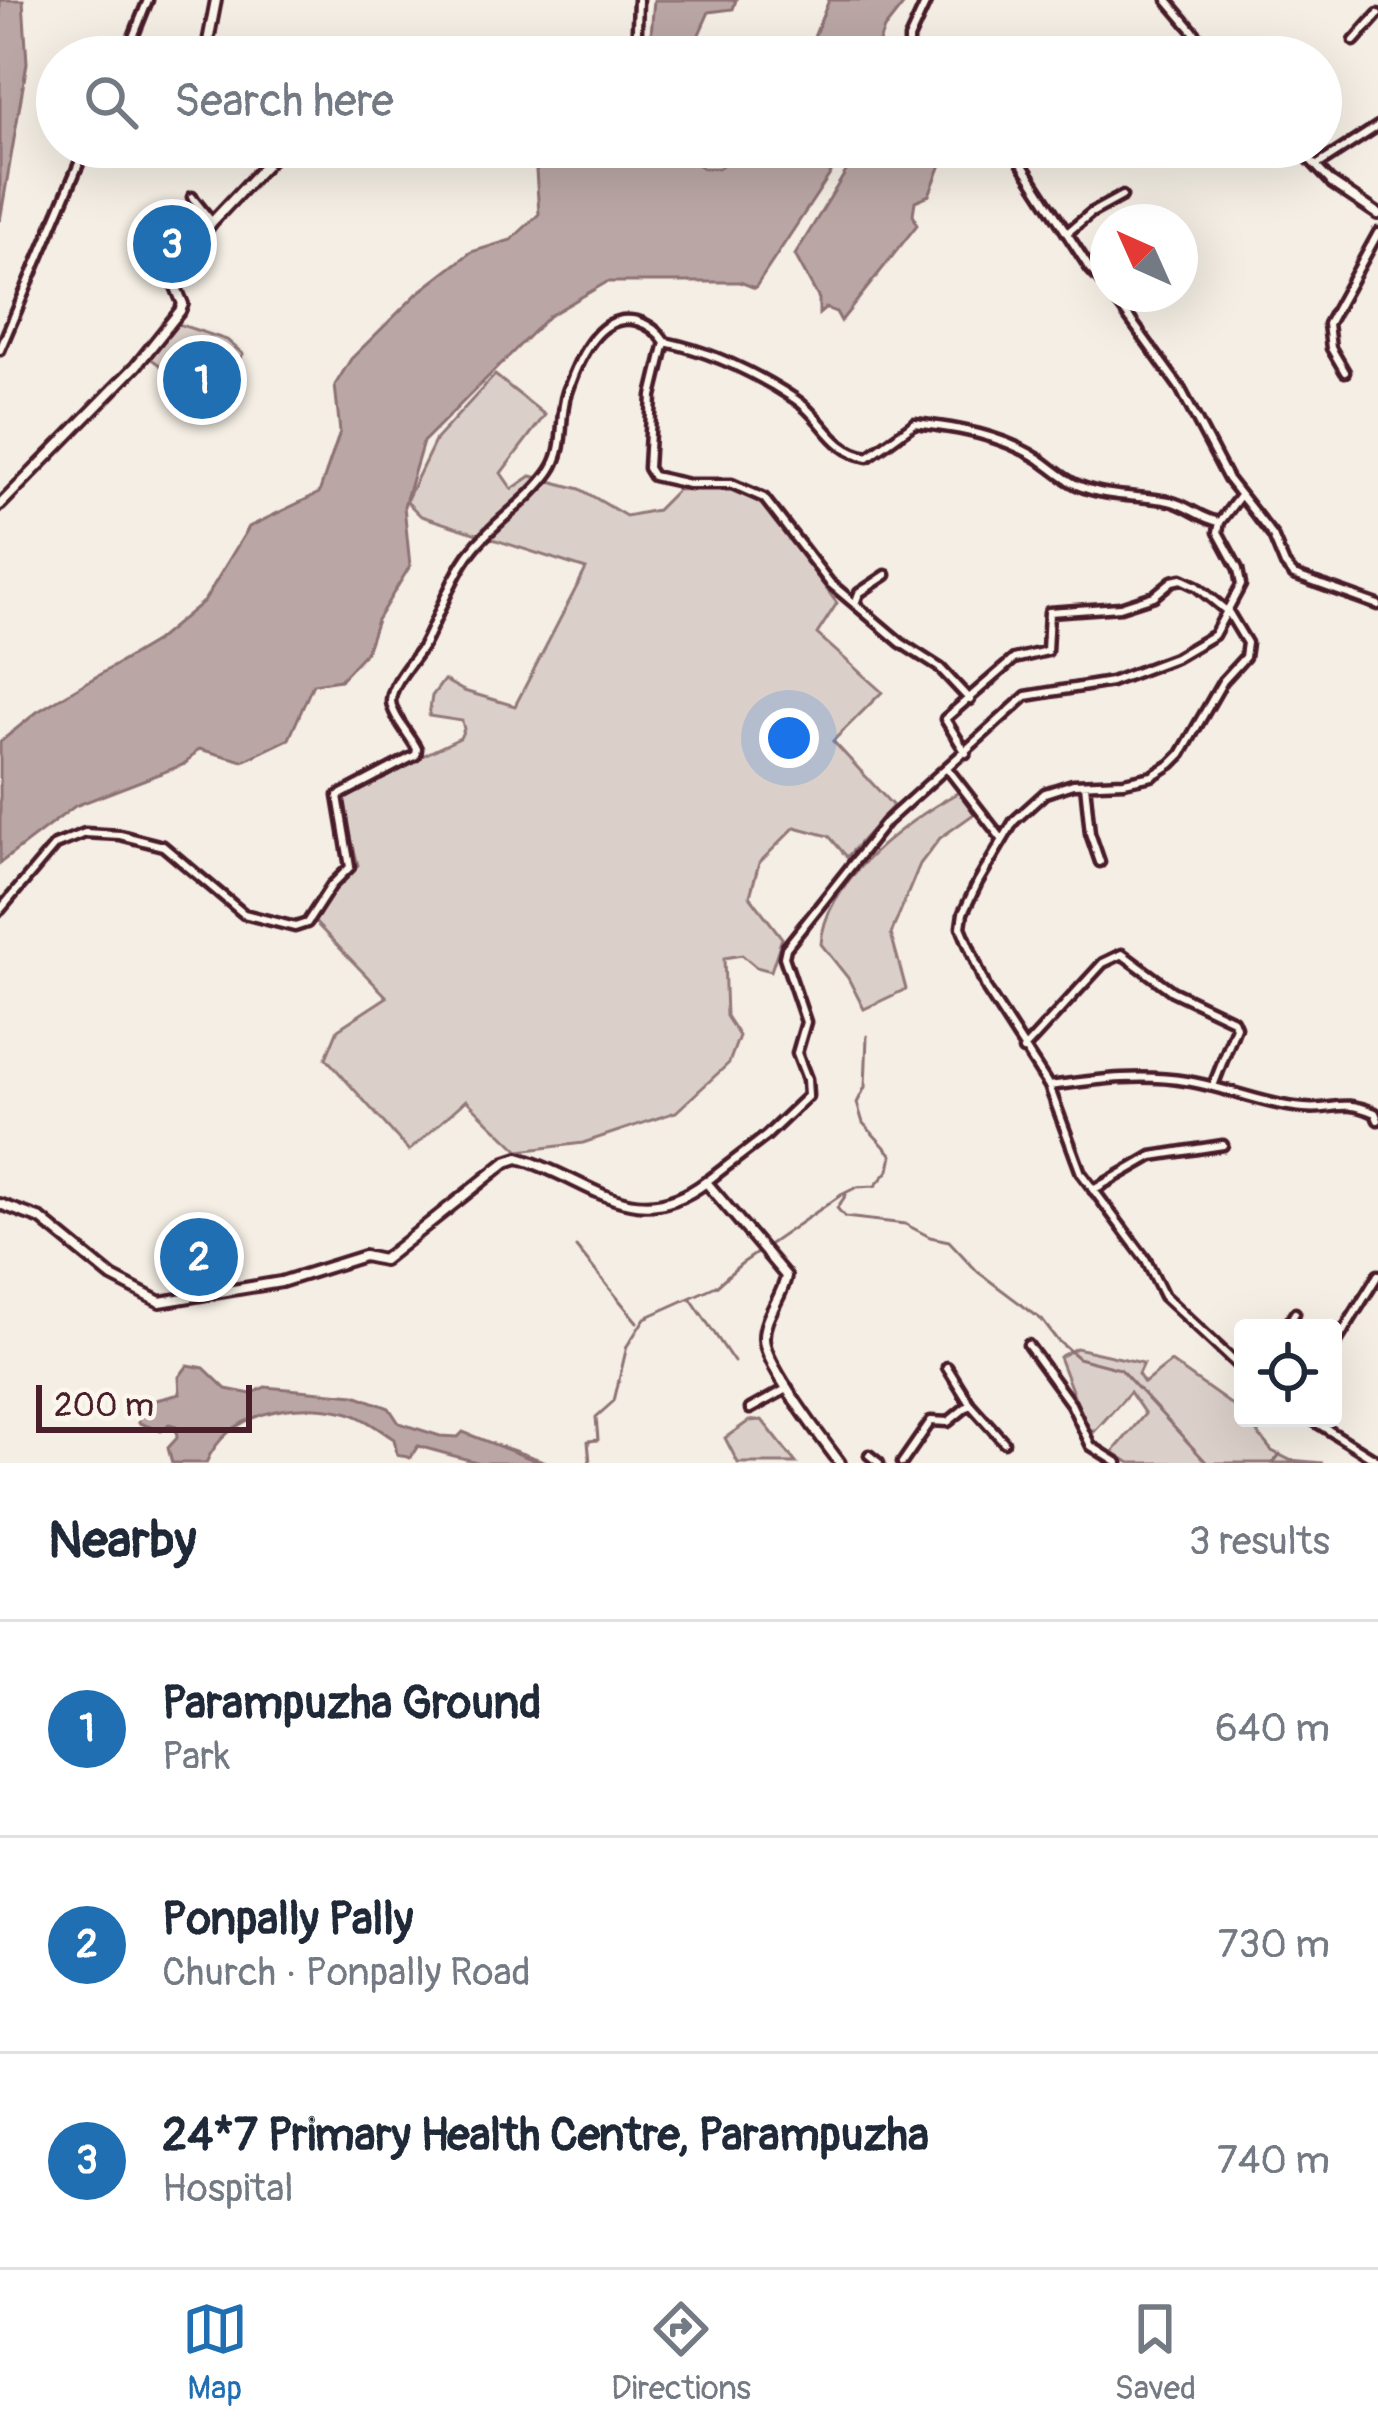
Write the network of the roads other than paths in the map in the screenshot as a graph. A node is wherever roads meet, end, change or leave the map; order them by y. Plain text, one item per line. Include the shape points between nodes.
1 (148, 0) edge
2 (216, 0) edge
3 (638, 0) edge
4 (927, 0) edge
5 (1167, 0) edge
6 (1378, 14) edge
7 (133, 36) edge
8 (209, 36) edge
9 (637, 36) edge
10 (909, 36) edge
11 (1197, 36) edge
12 (1354, 41) dead end
13 (1378, 126) edge
14 (1342, 149) edge
15 (77, 168) edge
16 (263, 168) edge
17 (1025, 168) edge
18 (1318, 168) edge
19 (1332, 183) joint
20 (192, 196) dead end
21 (1122, 196) dead end
22 (1378, 214) edge
23 (212, 222) junction
24 (1067, 233) junction
25 (1378, 233) edge
26 (1090, 265) edge
27 (1125, 312) edge
28 (665, 342) junction
29 (0, 350) edge
30 (1346, 372) dead end
31 (1239, 497) junction
32 (0, 505) edge
33 (1220, 522) junction
34 (886, 575) dead end
35 (855, 604) junction
36 (1378, 605) edge
37 (1229, 613) junction
38 (970, 700) junction
39 (965, 753) junction
40 (947, 768) junction
41 (1085, 784) junction
42 (1002, 839) junction
43 (1100, 862) dead end
44 (0, 910) edge
45 (1023, 1050) junction
46 (1048, 1085) junction
47 (1213, 1086) junction
48 (1378, 1120) edge
49 (1222, 1145) dead end
50 (706, 1182) junction
51 (1093, 1190) junction
52 (0, 1204) edge
53 (1378, 1275) edge
54 (1294, 1312) dead end
55 (1290, 1319) edge
56 (1342, 1333) edge
57 (1028, 1345) dead end
58 (1234, 1362) edge
59 (947, 1367) dead end
60 (788, 1388) junction
61 (970, 1404) junction
62 (749, 1408) dead end
63 (1323, 1427) edge
64 (1004, 1442) dead end
65 (869, 1455) dead end
66 (1378, 1462) edge
67 (840, 1463) edge
68 (879, 1463) edge
69 (902, 1463) edge
70 (1118, 1463) edge

1 - 7 street
2 - 8 main road
3 - 9 street
4 - 10 street
5 - 11 street
6 - 12 street
13 - 14 street
15 - 29 street
16 - 23 main road
17 - 24 street
18 - 19 street
19 - 22 main road
20 - 23 street
21 - 24 street
23 - 32 main road via 172,278 179,311
24 - 26 street
25 - 30 street via 1328,324
27 - 31 street via 1180,388
28 - 33 street via 744,366 858,456 868,458 915,423 962,429 1007,443 1094,492 1170,502
28 - 35 street via 652,396 653,476 732,484 764,498 820,574
28 - 44 street via 628,319 592,340 567,392 554,466 474,547 393,693 416,755 338,796 350,867 307,923 244,914 163,846 85,833 55,845
31 - 33 street
31 - 36 street via 1274,536 1294,575
33 - 37 street via 1241,585
34 - 35 street
35 - 38 street
37 - 38 street via 1181,579 1120,607 1049,612 1047,652 1014,659
37 - 39 street via 1214,635 1146,670 1026,697
37 - 41 street via 1249,650 1176,760 1152,776
38 - 39 street via 945,719
39 - 40 street
40 - 42 street
40 - 50 street via 886,822 786,948 806,1022 797,1053 808,1096
41 - 42 street via 1039,797
41 - 43 street
42 - 45 street via 962,927
45 - 46 street
45 - 47 street via 1103,962 1122,953 1172,991 1233,1021
46 - 47 street via 1136,1075
46 - 51 street
47 - 48 street via 1306,1109 1355,1104
49 - 51 street via 1152,1156
50 - 52 main road via 644,1207 518,1158 383,1260 364,1256 281,1282 160,1302 89,1262 40,1220
50 - 60 main road via 788,1280 763,1343
51 - 58 street via 1164,1296
53 - 56 street
54 - 55 street
57 - 70 street via 1091,1445
59 - 61 street
60 - 62 street
60 - 67 main road
61 - 64 street
61 - 69 street via 948,1422 931,1421
63 - 66 street
65 - 68 street

